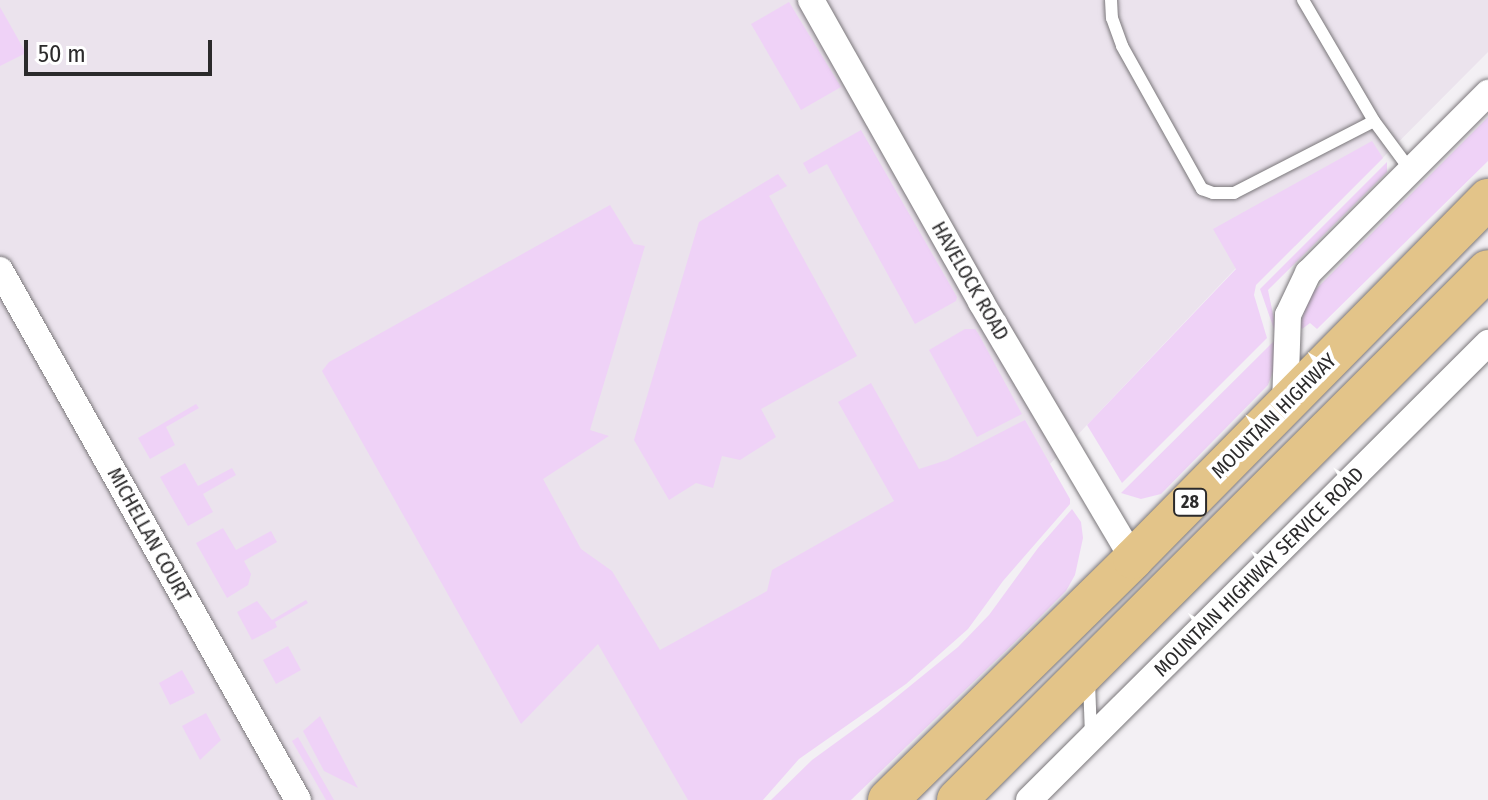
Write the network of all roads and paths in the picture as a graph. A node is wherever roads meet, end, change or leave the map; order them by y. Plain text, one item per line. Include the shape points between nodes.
1 (811, 0) edge
2 (1111, 0) edge
3 (1303, 0) edge
4 (1488, 93) edge
5 (1374, 121) junction
6 (1411, 171) junction
7 (1488, 199) edge
8 (0, 270) edge
9 (1488, 270) edge
10 (1488, 343) edge
11 (1285, 405) junction
12 (1133, 559) junction
13 (1167, 591) junction
14 (1088, 670) junction
15 (1091, 739) junction
16 (298, 800) edge
17 (888, 800) edge
18 (957, 800) edge
19 (1029, 800) edge

1 - 12 street, HAVELOCK ROAD
2 - 5 lane via 1122,46 1202,189 1234,193
3 - 5 lane
4 - 6 street
5 - 6 lane
6 - 11 street via 1308,273 1288,315
7 - 11 main road, MOUNTAIN HIGHWAY / 28
8 - 16 street, MICHELLAN COURT
9 - 13 main road, 28
10 - 15 street, MOUNTAIN HIGHWAY SERVICE ROAD
11 - 12 main road, MOUNTAIN HIGHWAY / 28
12 - 13 main road
12 - 17 main road, MOUNTAIN HIGHWAY / 28
13 - 14 main road, 28
14 - 15 lane
14 - 18 main road, 28
15 - 19 street, MOUNTAIN HIGHWAY SERVICE ROAD

